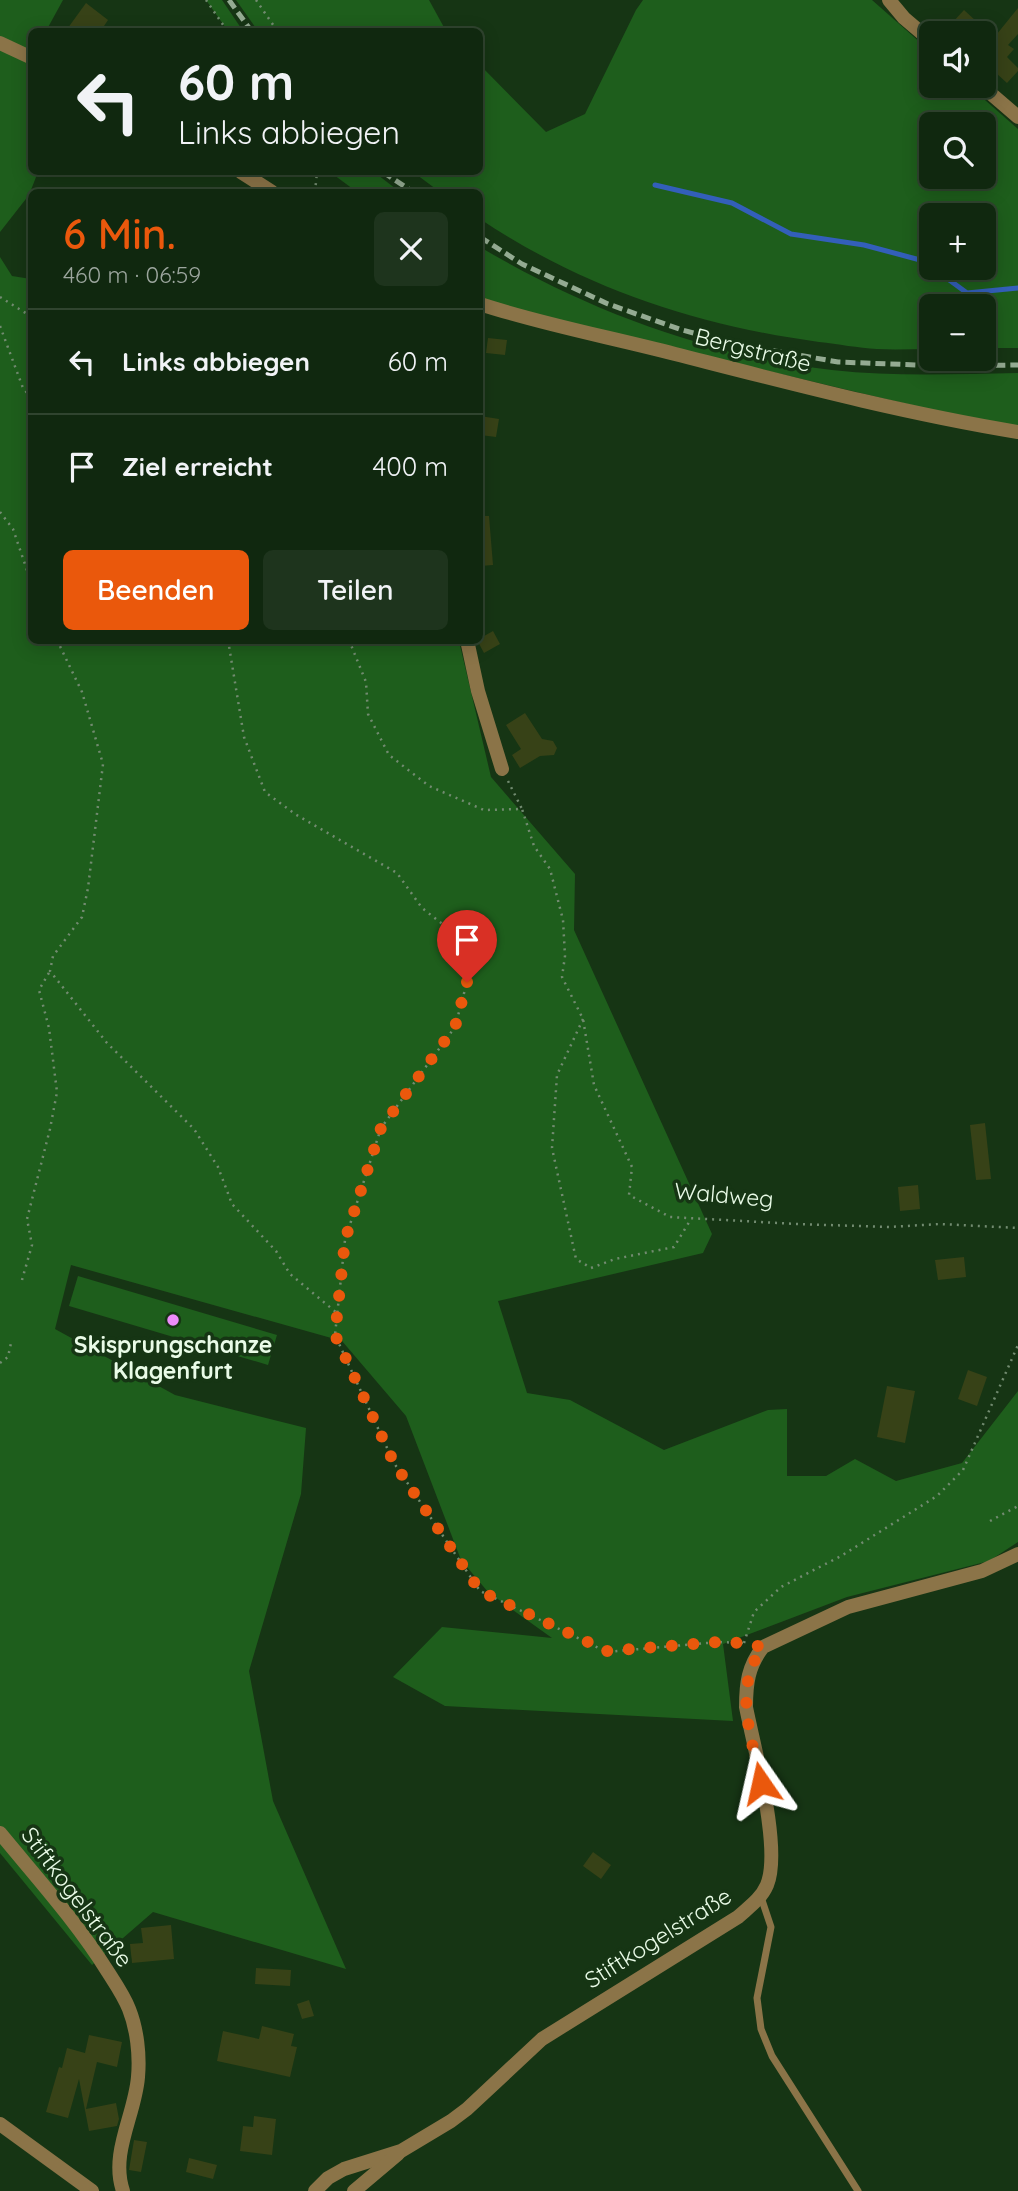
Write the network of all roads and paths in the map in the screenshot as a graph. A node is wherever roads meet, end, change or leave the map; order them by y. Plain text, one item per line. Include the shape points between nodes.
1 (206, 0) edge
2 (256, 0) edge
3 (889, 0) edge
4 (225, 28) edge
5 (275, 28) edge
6 (919, 31) edge
7 (0, 43) edge
8 (28, 56) edge
9 (996, 98) edge
10 (1018, 117) edge
11 (246, 175) edge
12 (267, 189) edge
13 (0, 297) edge
14 (483, 305) edge
15 (28, 314) edge
16 (0, 326) edge
17 (28, 394) edge
18 (1018, 432) edge
19 (0, 512) edge
20 (28, 573) edge
21 (59, 644) edge
22 (229, 644) edge
23 (351, 644) edge
24 (468, 644) edge
25 (502, 769) joint
26 (522, 809) junction
27 (50, 971) junction
28 (583, 1019) junction
29 (692, 1218) junction
30 (1018, 1228) edge
31 (22, 1280) dead end
32 (337, 1313) junction
33 (10, 1343) dead end
34 (1018, 1345) edge
35 (0, 1363) edge
36 (1018, 1506) edge
37 (990, 1521) dead end
38 (1018, 1554) edge
39 (744, 1643) junction
40 (763, 1647) junction
41 (0, 1833) edge
42 (761, 1896) junction
43 (0, 2124) edge
44 (401, 2151) junction
45 (92, 2191) edge
46 (123, 2191) edge
47 (315, 2191) edge
48 (354, 2191) edge
49 (858, 2191) edge

1 - 4 path
2 - 5 path
3 - 6 street
7 - 8 street
9 - 10 street
11 - 12 street
13 - 15 path
14 - 18 street, Bergstraße via 785,383
16 - 17 path
19 - 20 path via 13,529
21 - 27 path via 82,692 103,765 82,917 53,956
22 - 32 path via 244,737 265,792 397,873 422,908 445,926 467,982 455,1027 381,1128 345,1240
23 - 26 path via 366,682 368,714 389,755 429,786 484,810
24 - 25 street
25 - 26 path, Waldweg
26 - 28 path, Waldweg via 534,846 550,869 563,920 562,977
27 - 31 path via 39,990 57,1092 27,1219 32,1245
27 - 32 path via 107,1043 194,1129 218,1167 232,1204 276,1251 290,1274
28 - 29 path, Waldweg via 594,1085 632,1167 629,1195 670,1217
28 - 29 path via 557,1075 552,1148 576,1259 591,1268 674,1247
29 - 30 path, Waldweg
32 - 39 path via 335,1335 394,1463 480,1591 607,1651
33 - 35 path via 8,1357
34 - 39 path via 963,1470 937,1496 841,1556 780,1587 754,1612
36 - 37 path
38 - 40 street via 982,1571 848,1607
39 - 40 path
40 - 42 street, Stiftkogelstraße via 754,1659 746,1688 771,1834 768,1882
41 - 46 street, Stiftkogelstraße via 91,1944 129,2008 138,2078 119,2157
42 - 44 street, Stiftkogelstraße via 738,1917 541,2039 467,2109
42 - 49 lane via 771,1927 757,1998 761,2029 772,2056
43 - 45 street
44 - 47 street, Stiftkogelstraße via 345,2169
44 - 48 street

